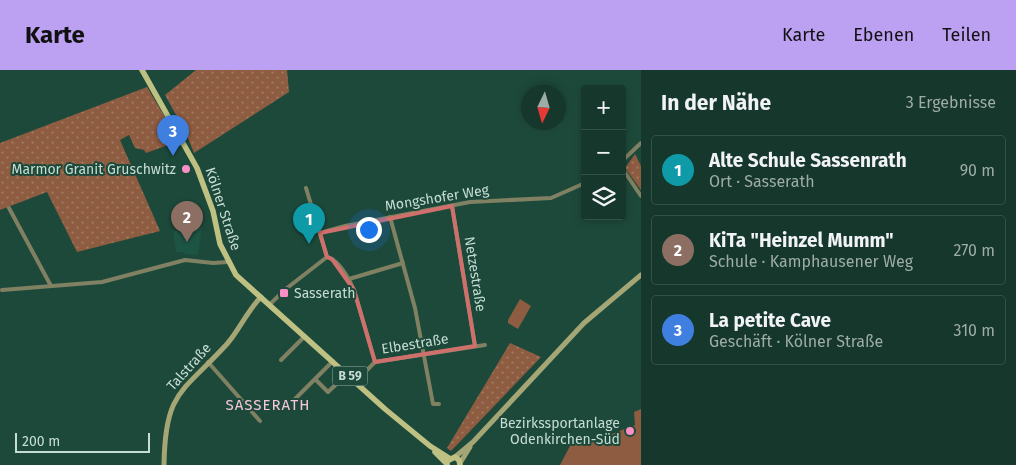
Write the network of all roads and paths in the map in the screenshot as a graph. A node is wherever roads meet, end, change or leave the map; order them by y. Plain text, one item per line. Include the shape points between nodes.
1 (142, 70) edge
2 (641, 143) edge
3 (626, 157) edge
4 (626, 174) edge
5 (581, 185) edge
6 (306, 188) dead end
7 (641, 196) edge
8 (452, 206) junction
9 (9, 208) dead end
10 (390, 217) junction
11 (320, 232) junction
12 (326, 257) junction
13 (228, 262) junction
14 (402, 263) junction
15 (641, 276) edge
16 (349, 279) junction
17 (51, 286) junction
18 (2, 290) dead end
19 (261, 297) junction
20 (270, 304) junction
21 (306, 336) junction
22 (485, 345) dead end
23 (475, 346) junction
24 (424, 355) junction
25 (281, 360) dead end
26 (333, 361) junction
27 (208, 362) junction
28 (374, 362) junction
29 (347, 374) junction
30 (315, 379) junction
31 (356, 381) junction
32 (293, 401) dead end
33 (439, 404) dead end
34 (260, 421) dead end
35 (472, 442) junction
36 (449, 461) edge
37 (460, 464) edge
38 (164, 465) edge

1 - 13 main road, Kölner Straße / B 59 via 197,168
2 - 3 street
4 - 7 street
5 - 8 street, Mongshofer Weg via 551,198 484,200
6 - 11 street
8 - 10 street, Mongshofer Weg
8 - 23 street, Netzestraße
9 - 17 street
10 - 11 street, Mongshofer Weg
10 - 14 street
11 - 12 street
12 - 16 street via 332,258
12 - 20 street
13 - 17 street via 176,261 102,282
13 - 19 main road, Kölner Straße / B 59 via 236,275
14 - 16 street
14 - 24 street
15 - 35 main road via 577,329
16 - 28 street
17 - 18 street
19 - 20 main road, Kölner Straße / B 59
19 - 27 main road, Talstraße via 243,317 231,338
20 - 21 main road, Kölner Straße / B 59
21 - 25 street
21 - 26 main road, Kölner Straße / B 59
22 - 23 street, Elbestraße
23 - 24 street, Elbestraße
24 - 28 street, Elbestraße
24 - 33 street via 433,404
26 - 29 main road, Kölner Straße / B 59
26 - 30 street
27 - 34 street
27 - 38 main road, Talstraße via 173,403 166,425
28 - 31 street, Elbestraße
29 - 30 street via 328,392
29 - 31 main road, Kölner Straße / B 59
30 - 32 street
31 - 36 main road, Kölner Straße / B 59
35 - 36 main road
35 - 37 main road
36 - 37 main road, Kölner Straße / B 59

